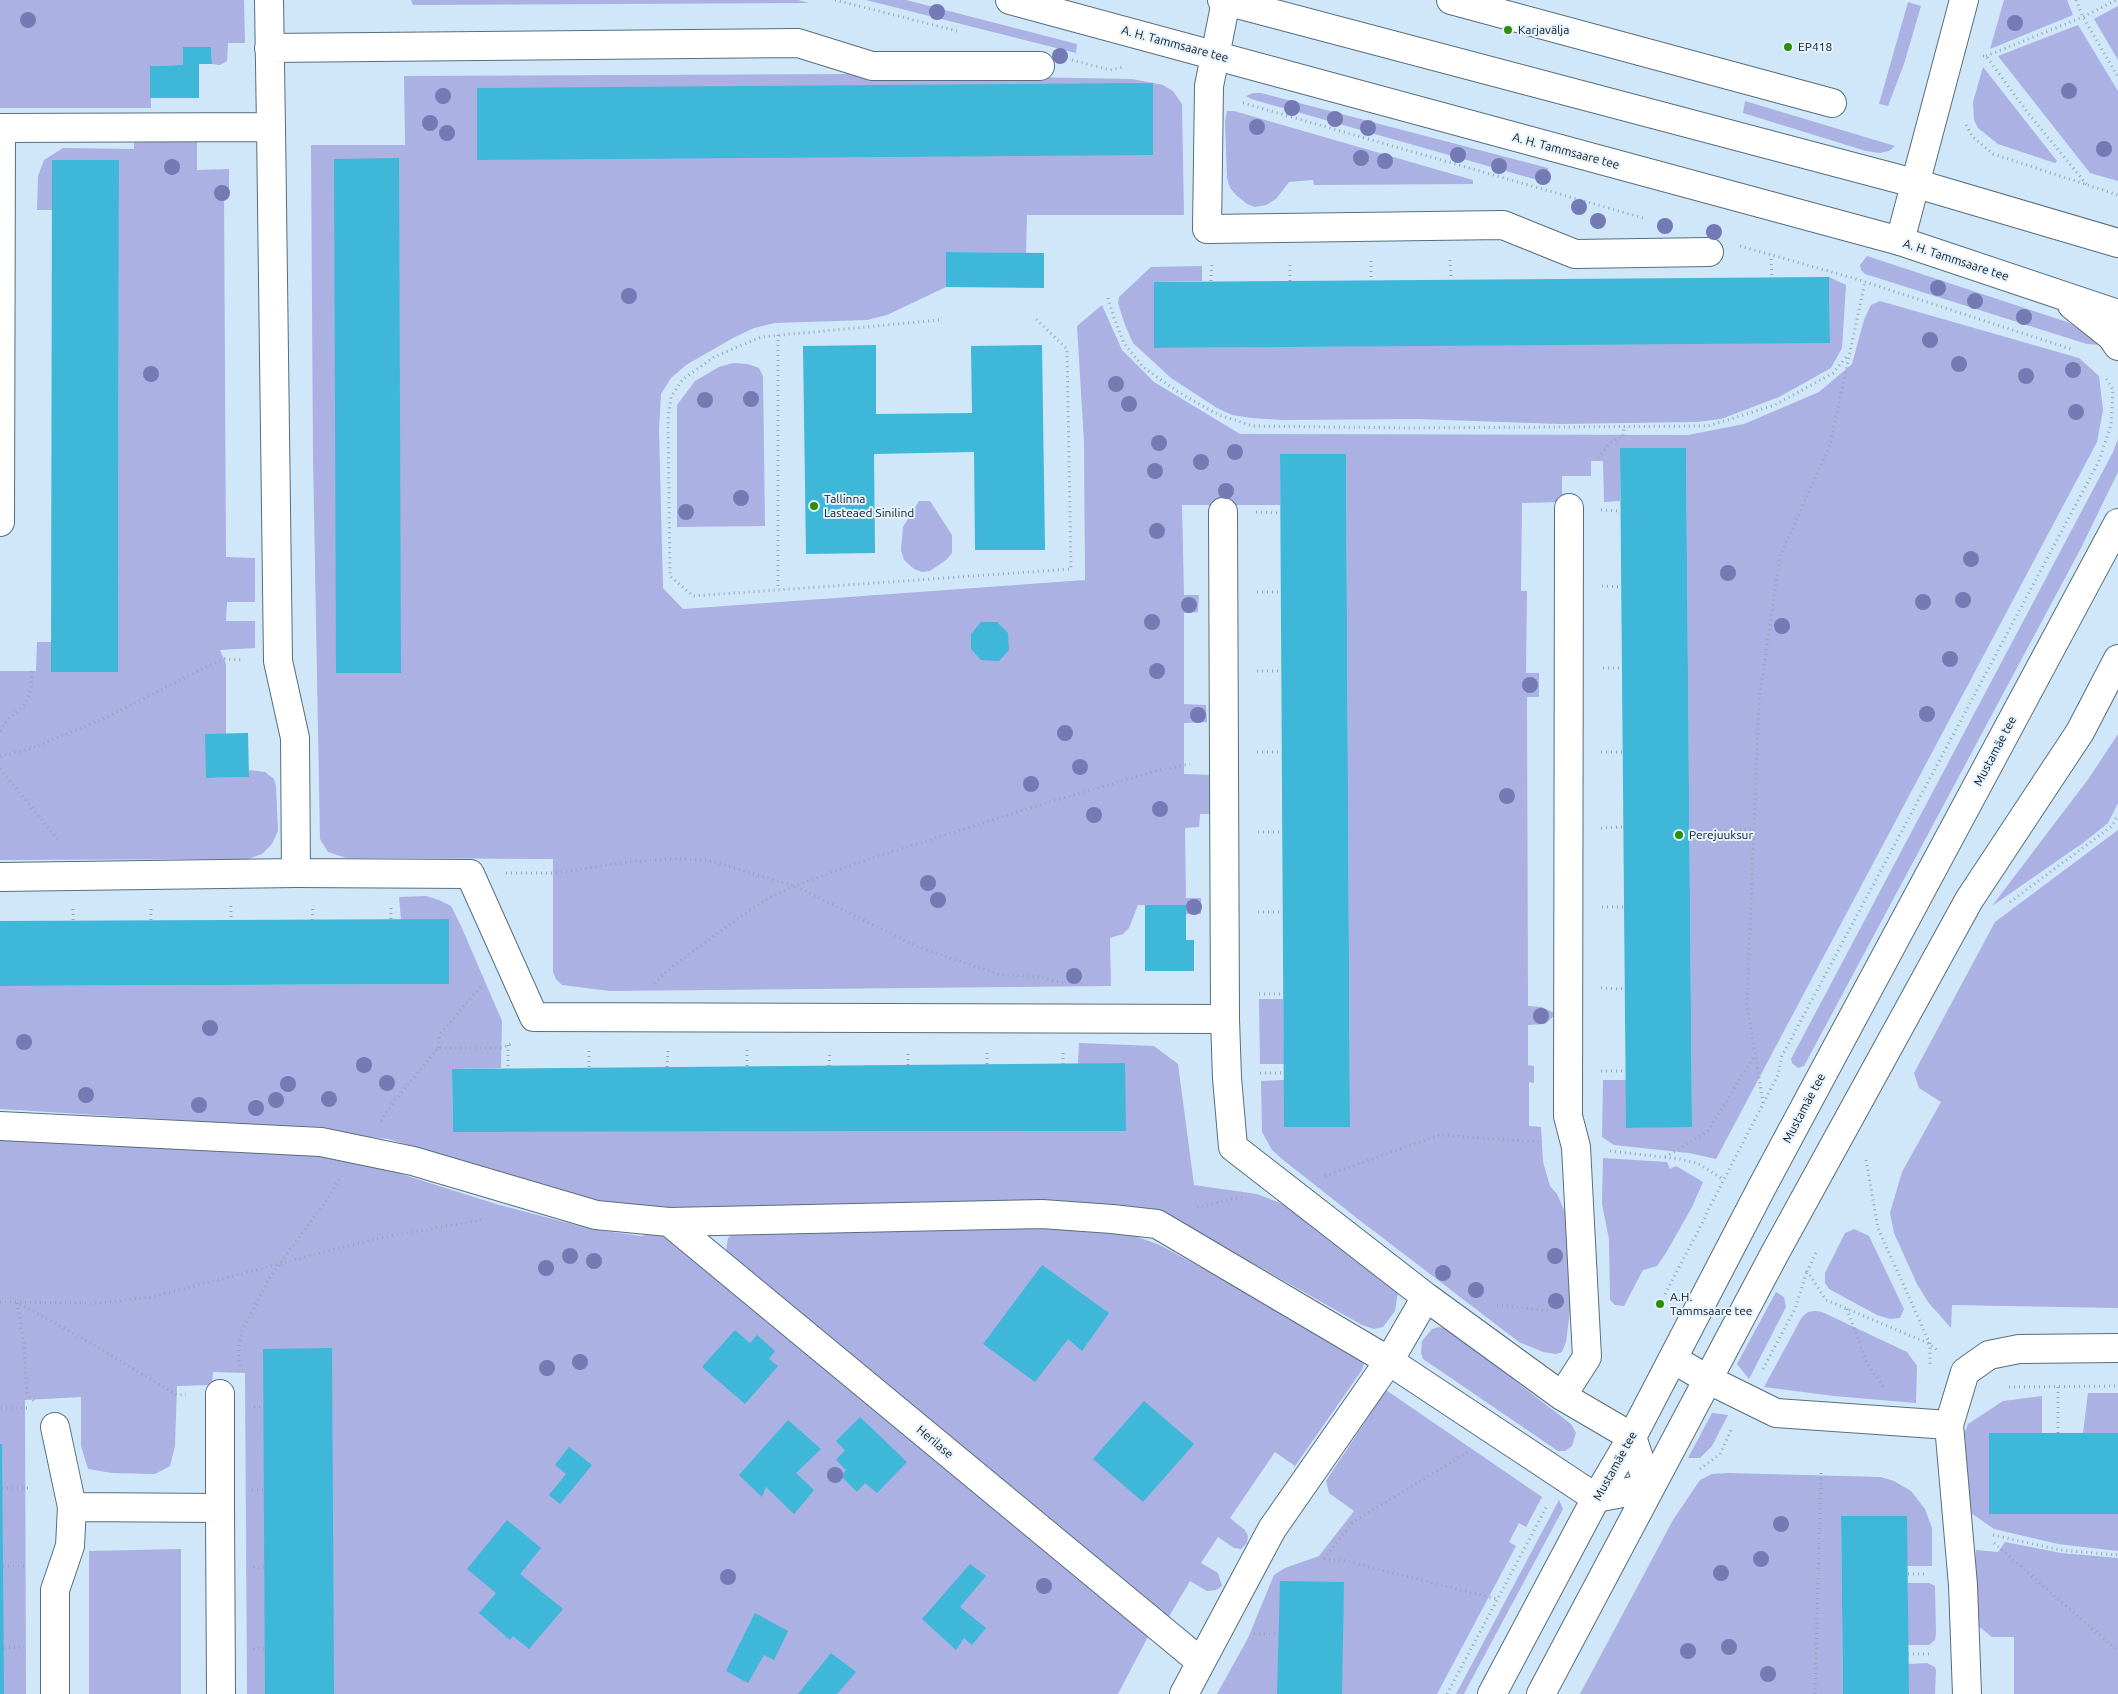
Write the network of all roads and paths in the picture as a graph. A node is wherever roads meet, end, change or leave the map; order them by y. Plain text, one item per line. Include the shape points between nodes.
1 (269, 0) edge
2 (1010, 0) edge
3 (1224, 0) edge
4 (1451, 0) edge
5 (2076, 0) edge
6 (2116, 0) edge
7 (1961, 1) edge
8 (2083, 17) junction
9 (269, 48) junction
10 (1214, 54) junction
11 (1980, 55) dead end
12 (1986, 56) junction
13 (1040, 66) dead end
14 (2118, 77) edge
15 (1209, 86) junction
16 (1832, 102) dead end
17 (1963, 119) dead end
18 (271, 127) junction
19 (1914, 183) junction
20 (2087, 185) junction
21 (2118, 195) edge
22 (1644, 218) dead end
23 (2118, 232) edge
24 (2089, 234) junction
25 (1900, 241) junction
26 (2118, 243) edge
27 (1739, 245) dead end
28 (1709, 252) dead end
29 (1771, 259) dead end
30 (1450, 260) dead end
31 (1212, 261) dead end
32 (1290, 261) dead end
33 (1371, 261) dead end
34 (1772, 278) dead end
35 (1451, 279) dead end
36 (1371, 280) dead end
37 (1211, 281) dead end
38 (1290, 281) dead end
39 (1865, 282) junction
40 (2059, 294) junction
41 (1108, 298) dead end
42 (2118, 314) edge
43 (1035, 318) dead end
44 (939, 320) dead end
45 (778, 335) junction
46 (2118, 346) edge
47 (2075, 350) dead end
48 (1848, 356) junction
49 (2113, 390) dead end
50 (1624, 427) junction
51 (1598, 458) dead end
52 (1569, 508) dead end
53 (1597, 510) dead end
54 (1620, 511) dead end
55 (1223, 512) dead end
56 (1254, 512) dead end
57 (1280, 513) dead end
58 (0, 522) edge
59 (2118, 523) edge
60 (1594, 586) dead end
61 (1622, 587) dead end
62 (778, 590) junction
63 (1254, 592) dead end
64 (1281, 592) dead end
65 (2118, 659) edge
66 (278, 661) junction
67 (1595, 668) dead end
68 (1622, 668) dead end
69 (32, 670) dead end
70 (1255, 671) dead end
71 (1282, 671) dead end
72 (0, 731) edge
73 (1255, 752) dead end
74 (1282, 752) dead end
75 (1595, 752) dead end
76 (1623, 752) dead end
77 (0, 756) edge
78 (1224, 765) junction
79 (0, 769) edge
80 (2118, 815) edge
81 (2118, 822) edge
82 (2112, 826) junction
83 (1596, 828) dead end
84 (1623, 828) dead end
85 (1754, 829) junction
86 (1256, 832) dead end
87 (1282, 832) dead end
88 (1690, 832) dead end
89 (296, 873) junction
90 (470, 874) junction
91 (77, 875) junction
92 (0, 876) edge
93 (795, 886) junction
94 (1596, 906) dead end
95 (1624, 907) dead end
96 (2003, 907) dead end
97 (1256, 912) dead end
98 (1283, 912) dead end
99 (487, 979) dead end
100 (1064, 983) dead end
101 (1597, 988) dead end
102 (1625, 989) dead end
103 (1256, 994) dead end
104 (1284, 994) dead end
105 (534, 1017) junction
106 (647, 1017) junction
107 (1225, 1019) junction
108 (589, 1042) dead end
109 (668, 1042) dead end
110 (508, 1045) junction
111 (438, 1048) junction
112 (1755, 1054) junction
113 (667, 1067) dead end
114 (508, 1068) dead end
115 (589, 1068) dead end
116 (1597, 1071) dead end
117 (1626, 1071) dead end
118 (1257, 1073) dead end
119 (1284, 1073) dead end
120 (1763, 1104) junction
121 (0, 1126) edge
122 (1542, 1142) dead end
123 (360, 1148) junction
124 (1602, 1150) dead end
125 (1666, 1157) junction
126 (1860, 1163) dead end
127 (1323, 1177) dead end
128 (1723, 1179) junction
129 (1248, 1196) dead end
130 (1706, 1214) dead end
131 (489, 1219) dead end
132 (669, 1222) junction
133 (1156, 1224) junction
134 (1821, 1244) dead end
135 (281, 1262) junction
136 (1799, 1266) dead end
137 (1808, 1271) junction
138 (1426, 1296) junction
139 (0, 1302) edge
140 (17, 1303) junction
141 (1493, 1305) dead end
142 (1847, 1308) junction
143 (1559, 1311) dead end
144 (1930, 1344) junction
145 (2118, 1348) edge
146 (1943, 1356) dead end
147 (1673, 1359) junction
148 (1389, 1361) junction
149 (1760, 1375) dead end
150 (1707, 1379) junction
151 (2118, 1386) edge
152 (2058, 1387) junction
153 (2002, 1388) dead end
154 (27, 1393) dead end
155 (220, 1394) junction
156 (1562, 1396) junction
157 (1, 1408) dead end
158 (27, 1408) dead end
159 (1906, 1422) junction
160 (1949, 1425) junction
161 (55, 1427) dead end
162 (2058, 1433) dead end
163 (1632, 1437) junction
164 (1471, 1450) dead end
165 (1821, 1472) dead end
166 (2, 1488) dead end
167 (28, 1488) dead end
168 (1649, 1488) junction
169 (1596, 1498) junction
170 (1548, 1503) dead end
171 (72, 1507) junction
172 (220, 1508) junction
173 (1971, 1528) junction
174 (2118, 1555) edge
175 (3, 1566) dead end
176 (28, 1566) dead end
177 (1908, 1574) dead end
178 (1931, 1574) dead end
179 (1497, 1599) junction
180 (1268, 1634) dead end
181 (1279, 1634) dead end
182 (29, 1647) dead end
183 (4, 1648) dead end
184 (2118, 1651) edge
185 (1908, 1654) dead end
186 (1940, 1654) dead end
187 (1201, 1662) junction
188 (55, 1694) edge
189 (220, 1694) edge
190 (1184, 1694) edge
191 (1447, 1694) edge
192 (1492, 1694) edge
193 (1541, 1694) edge
194 (1815, 1694) edge
195 (1967, 1694) edge

1 - 9 street
2 - 10 street, A. H. Tammsaare tee
3 - 10 street
3 - 19 street
4 - 16 street
5 - 8 path
6 - 8 path
7 - 19 street
8 - 12 path
8 - 14 path
9 - 13 street via 798,43 872,66
9 - 18 street
10 - 15 street
10 - 25 street, A. H. Tammsaare tee
11 - 12 path
12 - 20 path
15 - 22 path via 1247,105
15 - 28 street via 1207,229 1503,225 1575,254
17 - 20 path via 1973,137 1992,154
18 - 58 street via 1,128
18 - 66 street
19 - 24 street
19 - 25 street
20 - 21 path
23 - 24 street
24 - 26 street
25 - 40 street, A. H. Tammsaare tee
27 - 39 path
29 - 34 path
30 - 35 path
31 - 37 path
32 - 38 path
33 - 36 path
39 - 47 path
39 - 48 path
40 - 42 street, A. H. Tammsaare tee
40 - 46 street via 2111,336
41 - 50 path via 1124,343 1143,367 1219,416 1253,426
43 - 62 path via 1067,349 1071,569
44 - 45 path
45 - 62 path
45 - 62 path via 761,337 714,357 682,380 671,397 668,419 670,576 693,596
48 - 50 path via 1833,373 1810,387 1748,415 1708,426
48 - 85 path via 1830,445 1780,556 1758,700
49 - 120 path via 2112,425 2099,461 1782,1056 1778,1075
50 - 51 path via 1623,437 1610,443
52 - 156 street via 1568,1116 1576,1147 1587,1357
53 - 54 path
55 - 78 street
56 - 57 path
59 - 147 street, Mustamäe tee
60 - 61 path
63 - 64 path
65 - 150 street via 2080,732 1969,900
66 - 77 path via 225,659 103,719 30,749
66 - 89 street via 295,738
67 - 68 path
69 - 72 path via 32,689 25,704
70 - 71 path
73 - 74 path
75 - 76 path
78 - 93 path via 1184,764 1088,790 857,863
78 - 107 street
79 - 91 path via 77,860
80 - 82 path
81 - 82 path
82 - 96 path
83 - 84 path
85 - 88 path
85 - 112 path via 1747,1004
86 - 87 path
89 - 90 street
89 - 91 street
90 - 93 path via 554,873 628,862 707,860
90 - 105 street
91 - 92 street
93 - 100 path via 918,947 998,974
93 - 106 path via 750,910 656,981 648,990
94 - 95 path
97 - 98 path
99 - 111 path via 440,1034
101 - 102 path
103 - 104 path
105 - 106 street
105 - 110 path
106 - 107 street
107 - 138 street via 1226,1078 1233,1147
108 - 115 path
109 - 113 path
110 - 111 path via 502,1048
110 - 114 path
111 - 123 path
112 - 120 path
112 - 125 path via 1707,1132
116 - 117 path
118 - 119 path
120 - 128 path
121 - 123 street via 321,1142
122 - 127 path via 1439,1135
123 - 132 street via 596,1215
123 - 135 path
124 - 125 path
125 - 128 path via 1697,1163
126 - 144 path via 1865,1154 1878,1228
128 - 130 path
129 - 133 path via 1163,1214
131 - 135 path via 379,1238
132 - 133 street via 1042,1214
132 - 187 street, Herilase
133 - 148 street
134 - 137 path
135 - 140 path via 152,1296 99,1304
135 - 155 path via 242,1331 239,1394
136 - 137 path
137 - 142 path via 1826,1300
137 - 149 path via 1795,1309
138 - 148 street
138 - 156 street
139 - 140 path
140 - 154 path
140 - 155 path via 177,1395
141 - 143 path
142 - 144 path
142 - 159 path via 1866,1360
144 - 146 path
145 - 160 street via 2019,1349 1989,1356 1965,1372
147 - 150 street
147 - 163 street, Mustamäe tee
148 - 169 street
148 - 187 street via 1272,1529
150 - 159 street via 1776,1413
150 - 168 street
151 - 152 path
152 - 153 path
152 - 162 path
155 - 172 street
156 - 163 street
157 - 158 path
159 - 160 street
160 - 173 street
161 - 171 street
163 - 168 street
163 - 169 street, Mustamäe tee
164 - 179 path via 1353,1522 1324,1559 1346,1561
165 - 194 path
166 - 167 path
168 - 169 street
168 - 193 street
169 - 192 street, Mustamäe tee
170 - 179 path
171 - 172 street
171 - 188 street via 70,1546 54,1590
172 - 189 street
173 - 174 path via 2060,1550
173 - 184 path
173 - 195 street via 1964,1585
175 - 176 path
177 - 178 path
179 - 191 path
180 - 181 path
182 - 183 path
185 - 186 path
187 - 190 street

